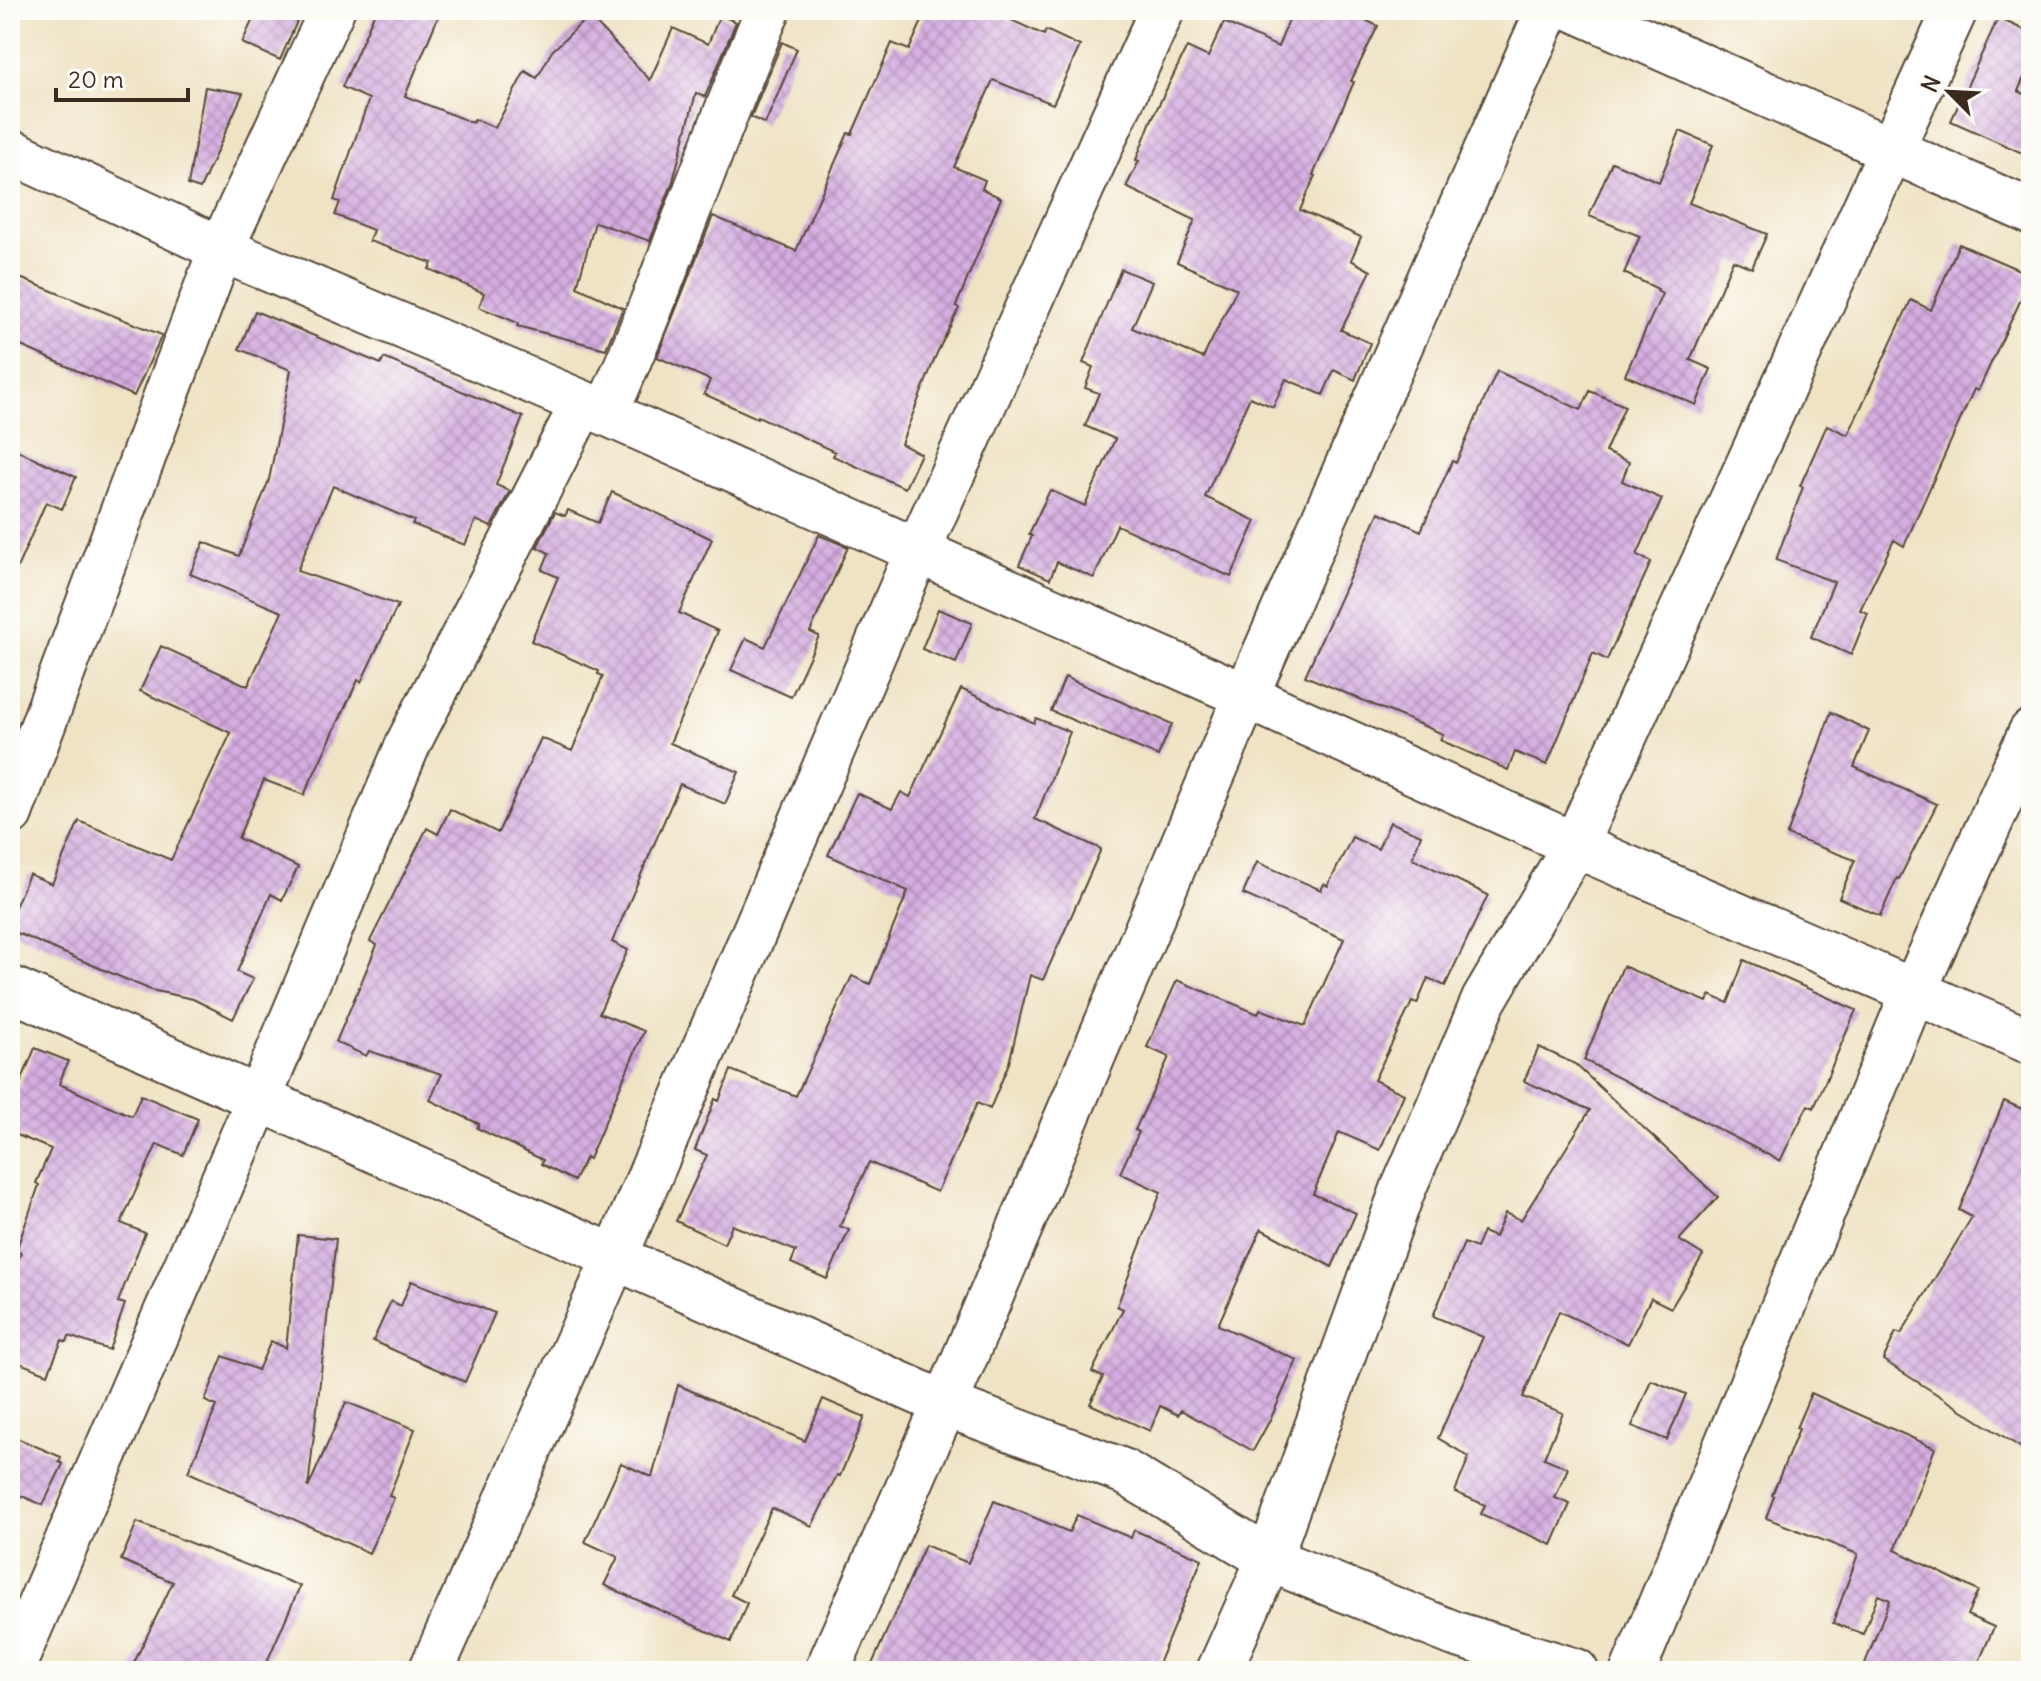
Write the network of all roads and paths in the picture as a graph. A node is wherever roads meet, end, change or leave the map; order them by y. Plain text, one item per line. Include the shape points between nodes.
1 (332, 10) edge
2 (768, 10) edge
3 (1162, 10) edge
4 (1548, 10) edge
5 (1576, 10) edge
6 (1955, 10) edge
7 (1892, 150) junction
8 (10, 151) edge
9 (2031, 212) edge
10 (221, 249) junction
11 (595, 408) junction
12 (918, 550) junction
13 (1246, 696) junction
14 (2031, 732) edge
15 (10, 813) edge
16 (1575, 845) junction
17 (10, 988) edge
18 (1914, 991) junction
19 (2031, 1042) edge
20 (259, 1098) junction
21 (615, 1257) junction
22 (945, 1404) junction
23 (1269, 1559) junction
24 (11, 1671) edge
25 (431, 1671) edge
26 (827, 1671) edge
27 (1219, 1671) edge
28 (1576, 1671) edge
29 (1633, 1671) edge

1 - 10 street
2 - 11 street via 688,214
3 - 12 street
4 - 13 street
5 - 7 street
6 - 7 street
7 - 9 street
7 - 16 street
8 - 10 street
10 - 11 street
10 - 15 street
11 - 12 street
11 - 20 street via 409,742
12 - 13 street
12 - 21 street
13 - 16 street
13 - 22 street
14 - 18 street
16 - 18 street
16 - 23 street via 1484,1000 1402,1192
17 - 20 street
18 - 19 street
18 - 29 street
20 - 21 street
20 - 24 street
21 - 22 street
21 - 25 street
22 - 23 street via 1123,1471
22 - 26 street
23 - 27 street
23 - 28 street via 1455,1634

